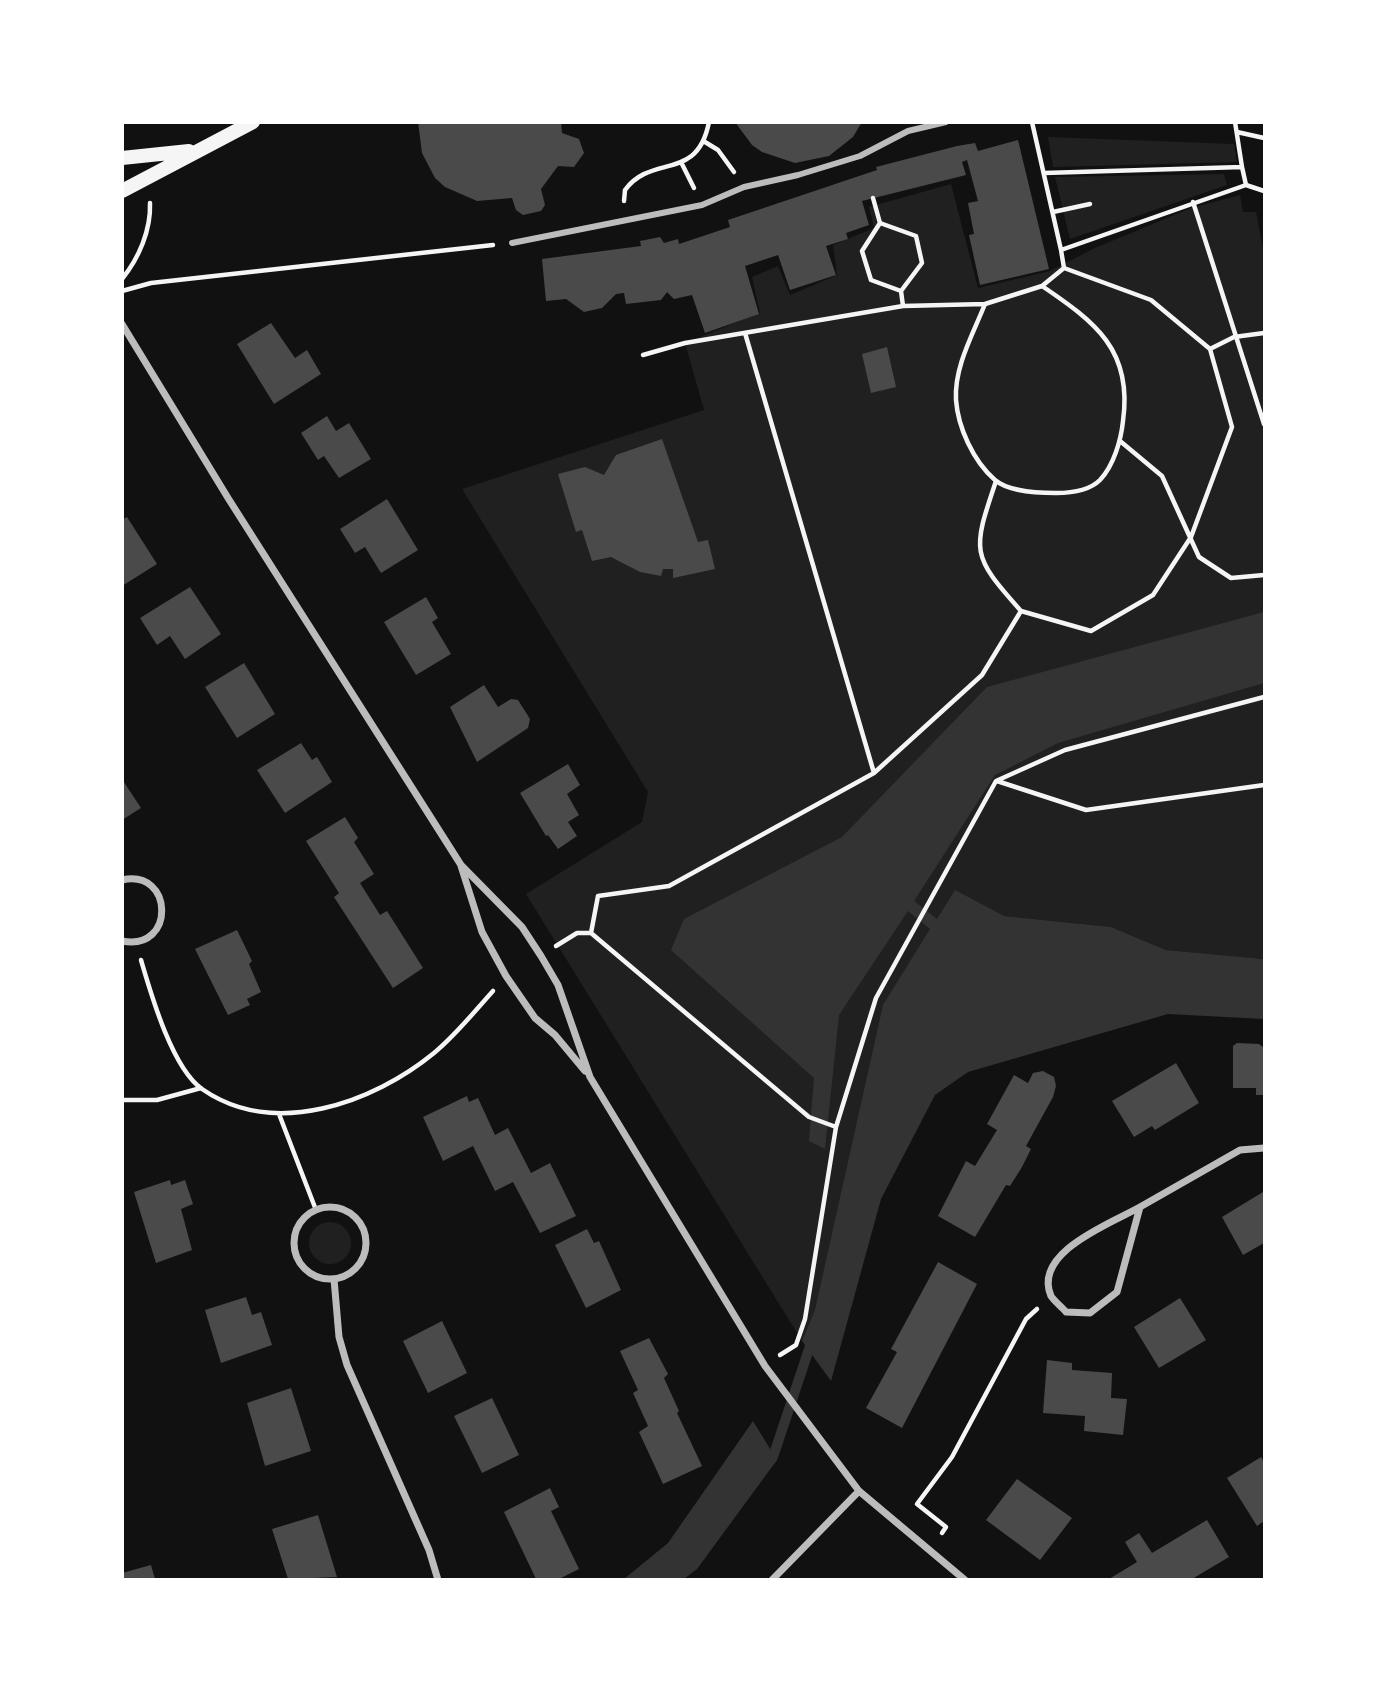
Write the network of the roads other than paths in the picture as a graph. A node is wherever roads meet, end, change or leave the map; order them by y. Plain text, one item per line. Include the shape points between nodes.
1 (253, 122) edge
2 (946, 122) edge
3 (197, 150) junction
4 (122, 158) edge
5 (122, 191) edge
6 (512, 243) road end
7 (122, 324) edge
8 (461, 865) junction
9 (122, 880) edge
10 (122, 941) edge
11 (590, 1077) junction
12 (1265, 1148) edge
13 (1140, 1207) junction
14 (334, 1279) junction
15 (859, 1491) junction
16 (438, 1580) edge
17 (772, 1580) edge
18 (965, 1580) edge

1 - 3 main road
2 - 6 street via 908,131 860,156 744,187 702,205
3 - 4 main road
3 - 5 main road
7 - 8 street
8 - 11 street via 482,932 506,975 535,1018
8 - 11 street via 522,927 541,956 558,985
9 - 10 street via 144,881 156,891 162,906 158,928 138,942
11 - 15 street via 765,1366
12 - 13 street via 1240,1150
13 - 13 street via 1117,1292 1090,1313 1066,1312 1051,1296 1050,1271 1064,1249
14 - 14 street via 307,1272 296,1257 297,1229 316,1210 344,1210 359,1222 366,1239 358,1265
14 - 16 street via 339,1337 347,1365
15 - 17 street
15 - 18 street

